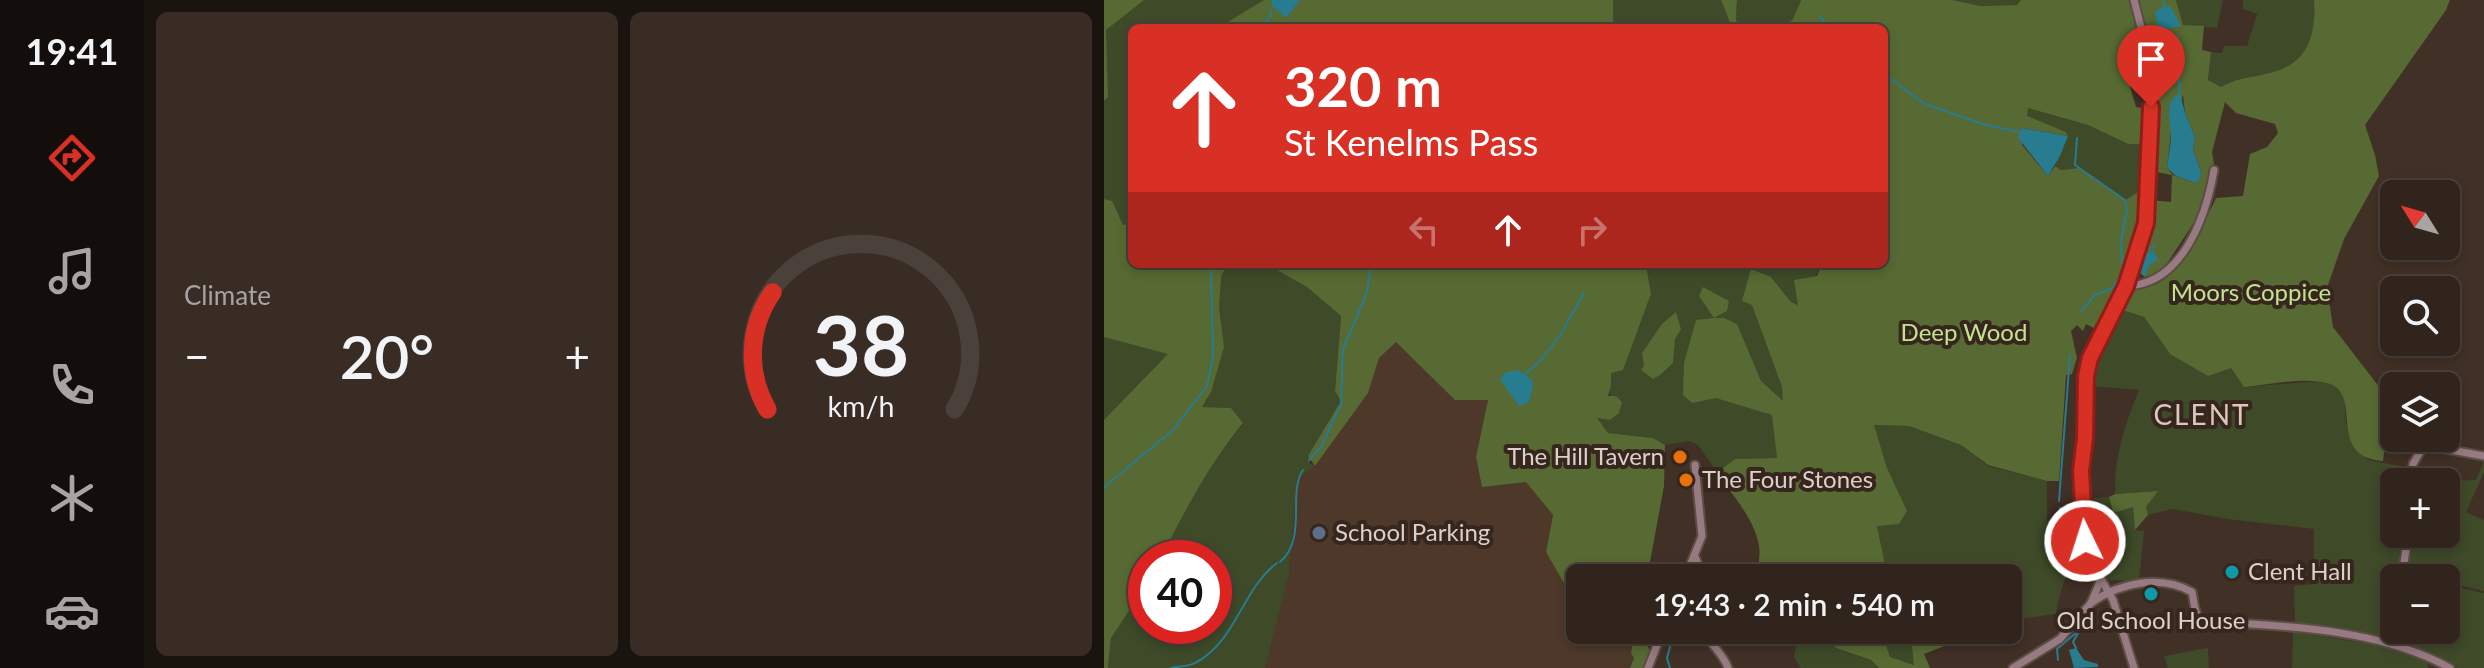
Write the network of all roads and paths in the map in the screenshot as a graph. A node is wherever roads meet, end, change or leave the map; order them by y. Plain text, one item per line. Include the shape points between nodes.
1 (2134, 0) edge
2 (2214, 170) dead end
3 (2126, 286) junction
4 (2460, 452) edge
5 (2484, 456) edge
6 (1695, 465) dead end
7 (1695, 557) junction
8 (1692, 564) edge
9 (1698, 564) edge
10 (2101, 579) junction
11 (2109, 593) junction
12 (2091, 603) junction
13 (2380, 642) edge
14 (1657, 644) edge
15 (1711, 644) edge
16 (2392, 644) edge
17 (1648, 668) edge
18 (1728, 668) edge
19 (2013, 668) edge
20 (2134, 668) edge
21 (2450, 668) edge

1 - 3 street via 2146,47 2151,132 2146,223
2 - 3 street via 2196,230 2170,270 2150,282
3 - 10 street via 2086,376 2081,493 2085,541
4 - 5 street
6 - 7 street via 1703,526
7 - 8 street
7 - 9 street
10 - 11 street
10 - 12 street
11 - 12 street
11 - 13 street via 2130,583 2180,586 2192,592 2198,618 2214,626 2248,624
11 - 20 street
12 - 19 street via 2060,639
14 - 17 street
15 - 18 street
16 - 21 street

